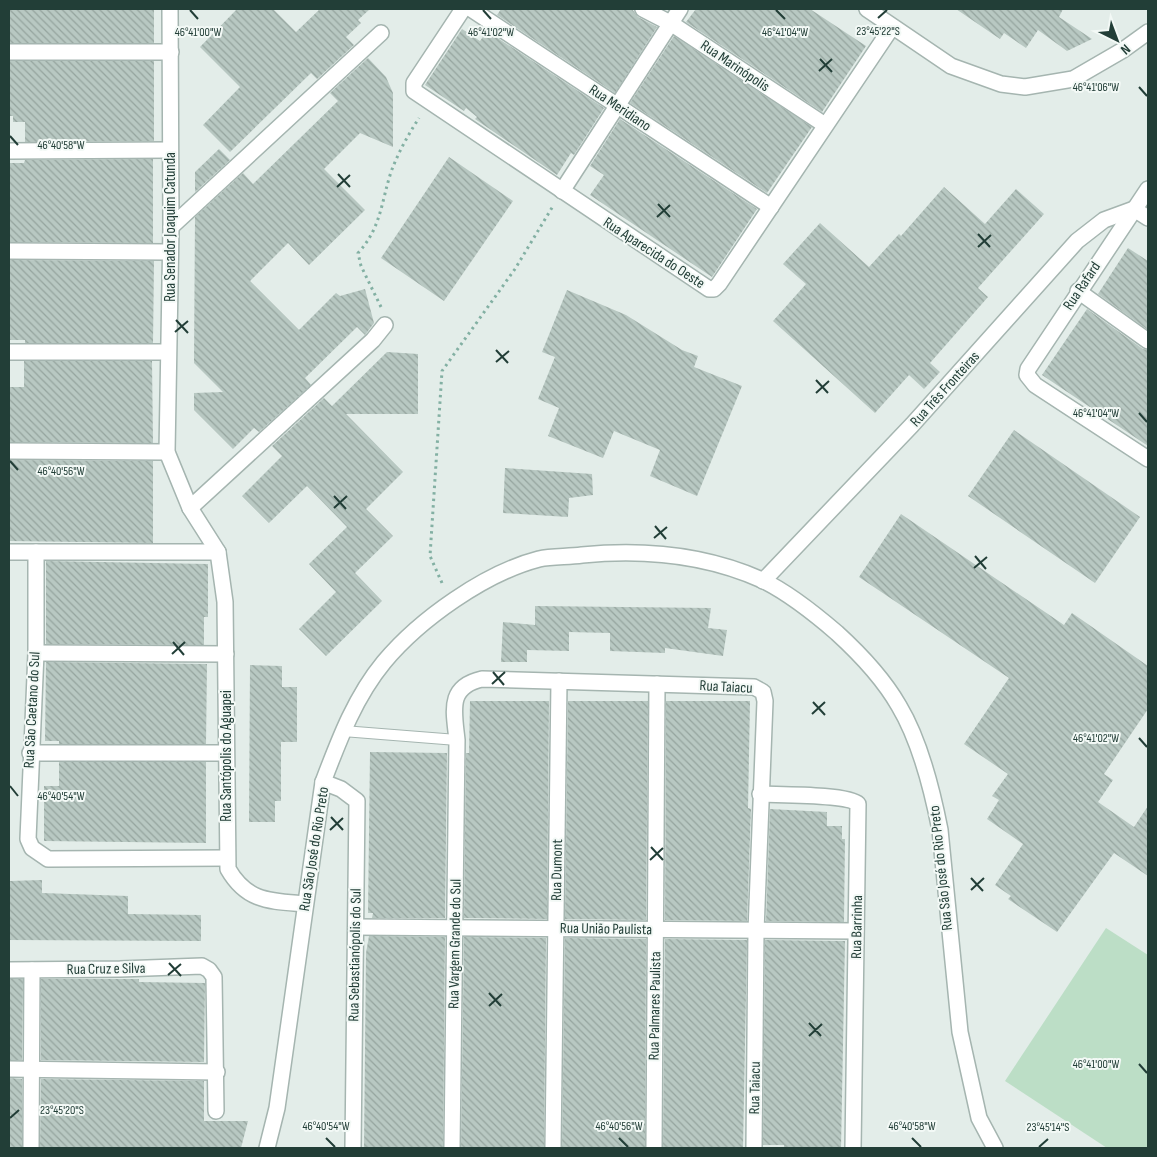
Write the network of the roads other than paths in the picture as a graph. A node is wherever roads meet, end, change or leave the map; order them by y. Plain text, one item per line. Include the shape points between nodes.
1 (170, 9) edge
2 (463, 9) edge
3 (471, 9) edge
4 (643, 9) edge
5 (680, 9) edge
6 (867, 9) edge
7 (672, 24) junction
8 (892, 28) junction
9 (1148, 32) edge
10 (381, 33) dead end
11 (9, 52) edge
12 (170, 52) junction
13 (617, 107) junction
14 (825, 125) junction
15 (169, 150) junction
16 (9, 152) edge
17 (1148, 189) edge
18 (562, 191) junction
19 (770, 207) junction
20 (1134, 209) junction
21 (1148, 218) edge
22 (171, 227) junction
23 (9, 251) edge
24 (169, 252) junction
25 (1078, 291) junction
26 (385, 326) road end
27 (1148, 340) edge
28 (9, 352) edge
29 (168, 352) junction
30 (9, 451) edge
31 (167, 452) junction
32 (1148, 459) edge
33 (190, 508) junction
34 (9, 552) edge
35 (36, 552) junction
36 (218, 552) junction
37 (763, 581) junction
38 (36, 653) junction
39 (226, 654) junction
40 (559, 681) junction
41 (657, 684) junction
42 (343, 731) junction
43 (458, 740) junction
44 (30, 753) junction
45 (226, 753) junction
46 (324, 782) junction
47 (760, 794) junction
48 (227, 858) junction
49 (305, 904) junction
50 (356, 927) junction
51 (456, 927) junction
52 (556, 928) junction
53 (656, 929) junction
54 (756, 931) junction
55 (856, 931) junction
56 (9, 970) edge
57 (32, 970) junction
58 (9, 1069) edge
59 (32, 1069) junction
60 (217, 1072) junction
61 (216, 1111) dead end
62 (31, 1148) edge
63 (267, 1148) edge
64 (353, 1148) edge
65 (452, 1148) edge
66 (553, 1148) edge
67 (654, 1148) edge
68 (754, 1148) edge
69 (853, 1148) edge
70 (996, 1148) edge

1 - 12 street, Rua Senador Joaquim Catunda
2 - 18 street, Rua Aparecida do Oeste via 414,83 414,91
3 - 13 street, Rua Meridiano
4 - 7 street, Rua Marinópolis
5 - 7 street
6 - 8 street
7 - 13 street
7 - 14 street, Rua Marinópolis
8 - 9 street via 959,70 1001,84 1025,87 1073,79
8 - 14 street, Rua Aparecida do Oeste
10 - 22 street
11 - 12 street
12 - 15 street, Rua Senador Joaquim Catunda
13 - 18 street
13 - 19 street, Rua Meridiano
14 - 19 street, Rua Aparecida do Oeste
15 - 16 street
15 - 22 street, Rua Senador Joaquim Catunda
17 - 20 street, Rua Rafard
18 - 19 street, Rua Aparecida do Oeste via 709,289 720,284
20 - 21 street
20 - 25 street, Rua Rafard
20 - 37 street, Rua Três Fronteiras via 1104,220 1077,241 912,425
22 - 24 street, Rua Senador Joaquim Catunda
23 - 24 street
24 - 29 street, Rua Senador Joaquim Catunda via 171,304
25 - 27 street
25 - 32 street, Rua Rafard via 1027,375 1035,384
26 - 33 street
28 - 29 street
29 - 31 street, Rua Senador Joaquim Catunda
30 - 31 street
31 - 33 street, Rua Senador Joaquim Catunda
33 - 36 street, Rua Senador Joaquim Catunda
34 - 35 street
35 - 36 street
35 - 38 street, Rua São Caetano do Sul
36 - 39 street, Rua Santópolis do Aguapei via 225,602
37 - 42 street, Rua São José do Rio Preto via 714,564 651,552 539,559 494,578 451,602 406,638 384,662 357,702
37 - 70 street, Rua São José do Rio Preto via 814,613 883,681 900,707 924,765 940,830 960,1032 979,1118
38 - 39 street
38 - 44 street, Rua São Caetano do Sul
39 - 45 street, Rua Santópolis do Aguapei
40 - 41 street, Rua Taiacu
40 - 43 street, Rua Taiacu via 482,679 468,682 460,689 455,701
40 - 52 street, Rua Dumont
41 - 47 street, Rua Taiacu via 759,688 765,701
41 - 53 street, Rua Palmares Paulista
42 - 43 lane
42 - 46 street, Rua São José do Rio Preto
43 - 51 street, Rua Vargem Grande do Sul
44 - 45 street
44 - 48 street, Rua São Caetano do Sul via 28,839 32,848 48,859
45 - 48 street, Rua Santópolis do Aguapei
46 - 49 street, Rua São José do Rio Preto
46 - 50 street, Rua Sebastianópolis do Sul via 357,801
47 - 54 street, Rua Taiacu
47 - 55 street, Rua Barrinha via 841,798 858,804
48 - 49 street, Rua Santópolis do Aguapei via 228,869 247,892 264,900
49 - 63 street, Rua São José do Rio Preto via 277,1108
50 - 51 street, Rua União Paulista
50 - 64 street, Rua Sebastianópolis do Sul
51 - 52 street, Rua União Paulista
51 - 65 street, Rua Vargem Grande do Sul
52 - 53 street, Rua União Paulista
52 - 66 street, Rua Dumont
53 - 54 street, Rua União Paulista
53 - 67 street, Rua Palmares Paulista
54 - 55 street, Rua União Paulista
54 - 68 street, Rua Taiacu
55 - 69 street, Rua Barrinha
56 - 57 street, Rua Cruz e Silva
57 - 59 street
57 - 60 street, Rua Cruz e Silva via 202,966 214,976
58 - 59 street
59 - 60 street
59 - 62 street
60 - 61 street, Rua Cruz e Silva

